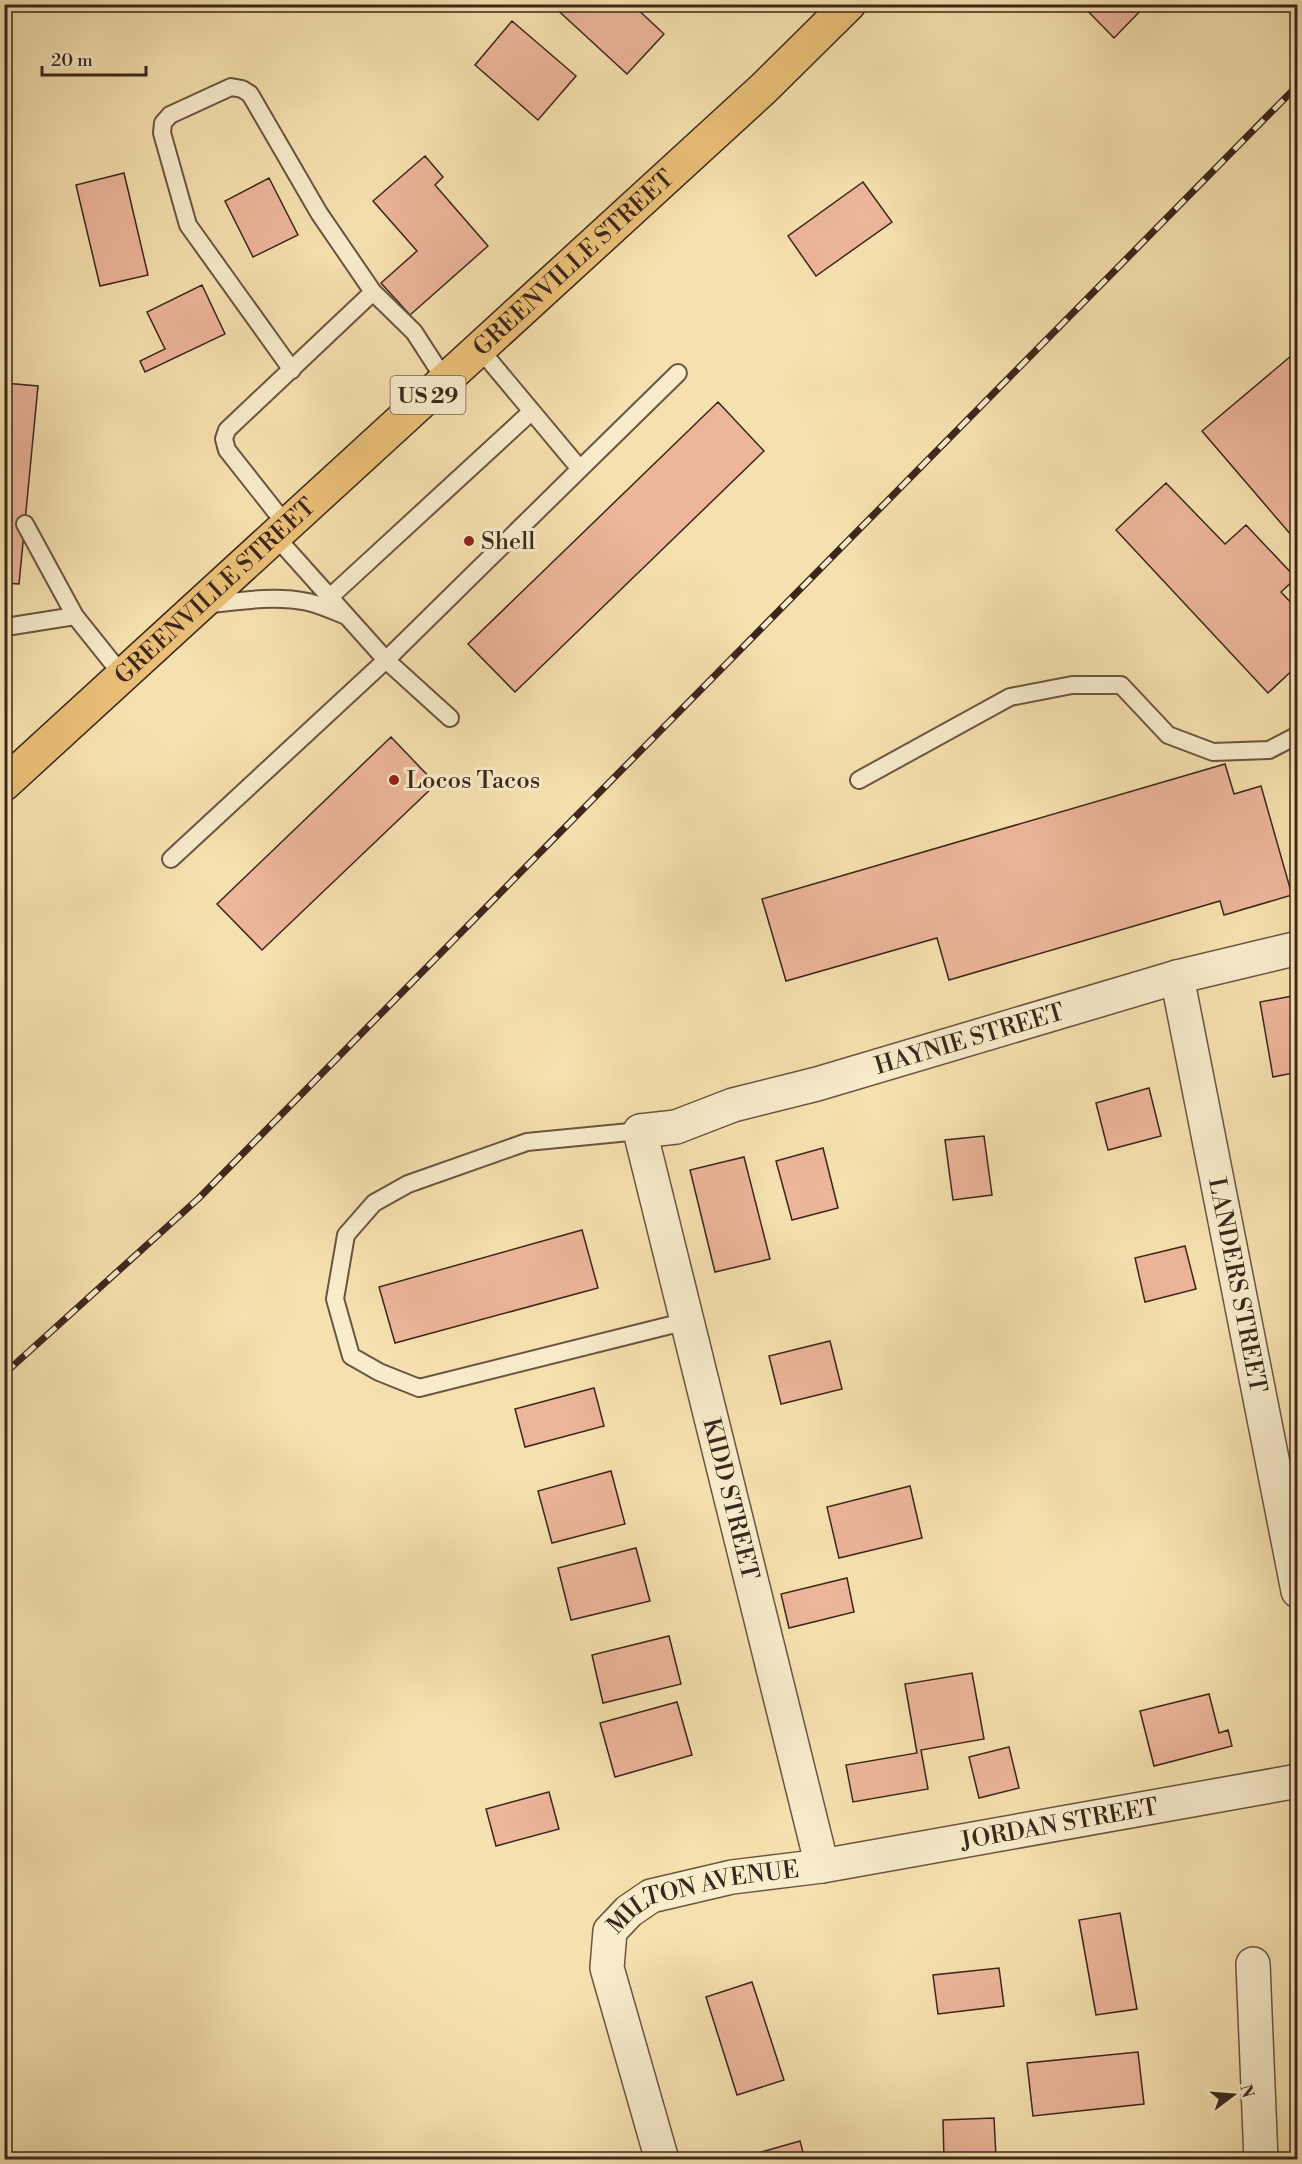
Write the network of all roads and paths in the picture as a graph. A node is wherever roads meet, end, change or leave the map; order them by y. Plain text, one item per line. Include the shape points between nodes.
1 (849, 4) edge
2 (373, 292) junction
3 (479, 348) junction
4 (292, 370) junction
5 (678, 373) dead end
6 (445, 380) junction
7 (531, 412) junction
8 (580, 469) junction
9 (25, 524) dead end
10 (281, 532) junction
11 (330, 597) junction
12 (201, 606) junction
13 (346, 615) junction
14 (75, 616) junction
15 (4, 625) edge
16 (386, 660) junction
17 (123, 676) junction
18 (450, 718) dead end
19 (1298, 735) edge
20 (859, 780) dead end
21 (4, 784) edge
22 (171, 859) dead end
23 (1298, 948) edge
24 (1177, 977) junction
25 (640, 1131) junction
26 (687, 1321) junction
27 (1298, 1591) edge
28 (1298, 1781) edge
29 (822, 1866) junction
30 (1253, 1964) dead end
31 (662, 2160) edge
32 (1261, 2160) edge

1 - 3 main road, GREENVILLE STREET / US 29 via 755,97
2 - 4 lane
2 - 4 lane via 319,213 250,94 231,87 170,115 163,123 162,133 188,225
2 - 6 lane via 414,332
3 - 6 main road, GREENVILLE STREET / US 29
3 - 7 lane
4 - 10 lane via 227,430 224,440
5 - 8 lane
6 - 10 main road, GREENVILLE STREET / US 29
7 - 8 lane
7 - 11 lane
8 - 16 lane
9 - 14 lane
10 - 11 lane
10 - 12 main road, GREENVILLE STREET / US 29
11 - 13 lane
12 - 13 lane via 249,599 288,599
12 - 17 main road, GREENVILLE STREET / US 29
13 - 16 lane
14 - 15 lane
14 - 17 lane
16 - 18 lane
16 - 22 lane
17 - 21 main road, GREENVILLE STREET / US 29
19 - 20 lane via 1269,750 1213,752 1167,735 1121,685 1072,685 1010,697
23 - 24 street, HAYNIE STREET
24 - 25 street, HAYNIE STREET via 734,1105 676,1127
24 - 27 street, LANDERS STREET
25 - 26 street, KIDD STREET
25 - 26 lane via 527,1142 408,1184 374,1203 346,1235 335,1299 351,1356 419,1388
26 - 29 street, KIDD STREET
28 - 29 street, JORDAN STREET
29 - 31 street, MILTON AVENUE via 732,1877 651,1896 609,1931 608,1968
30 - 32 street

